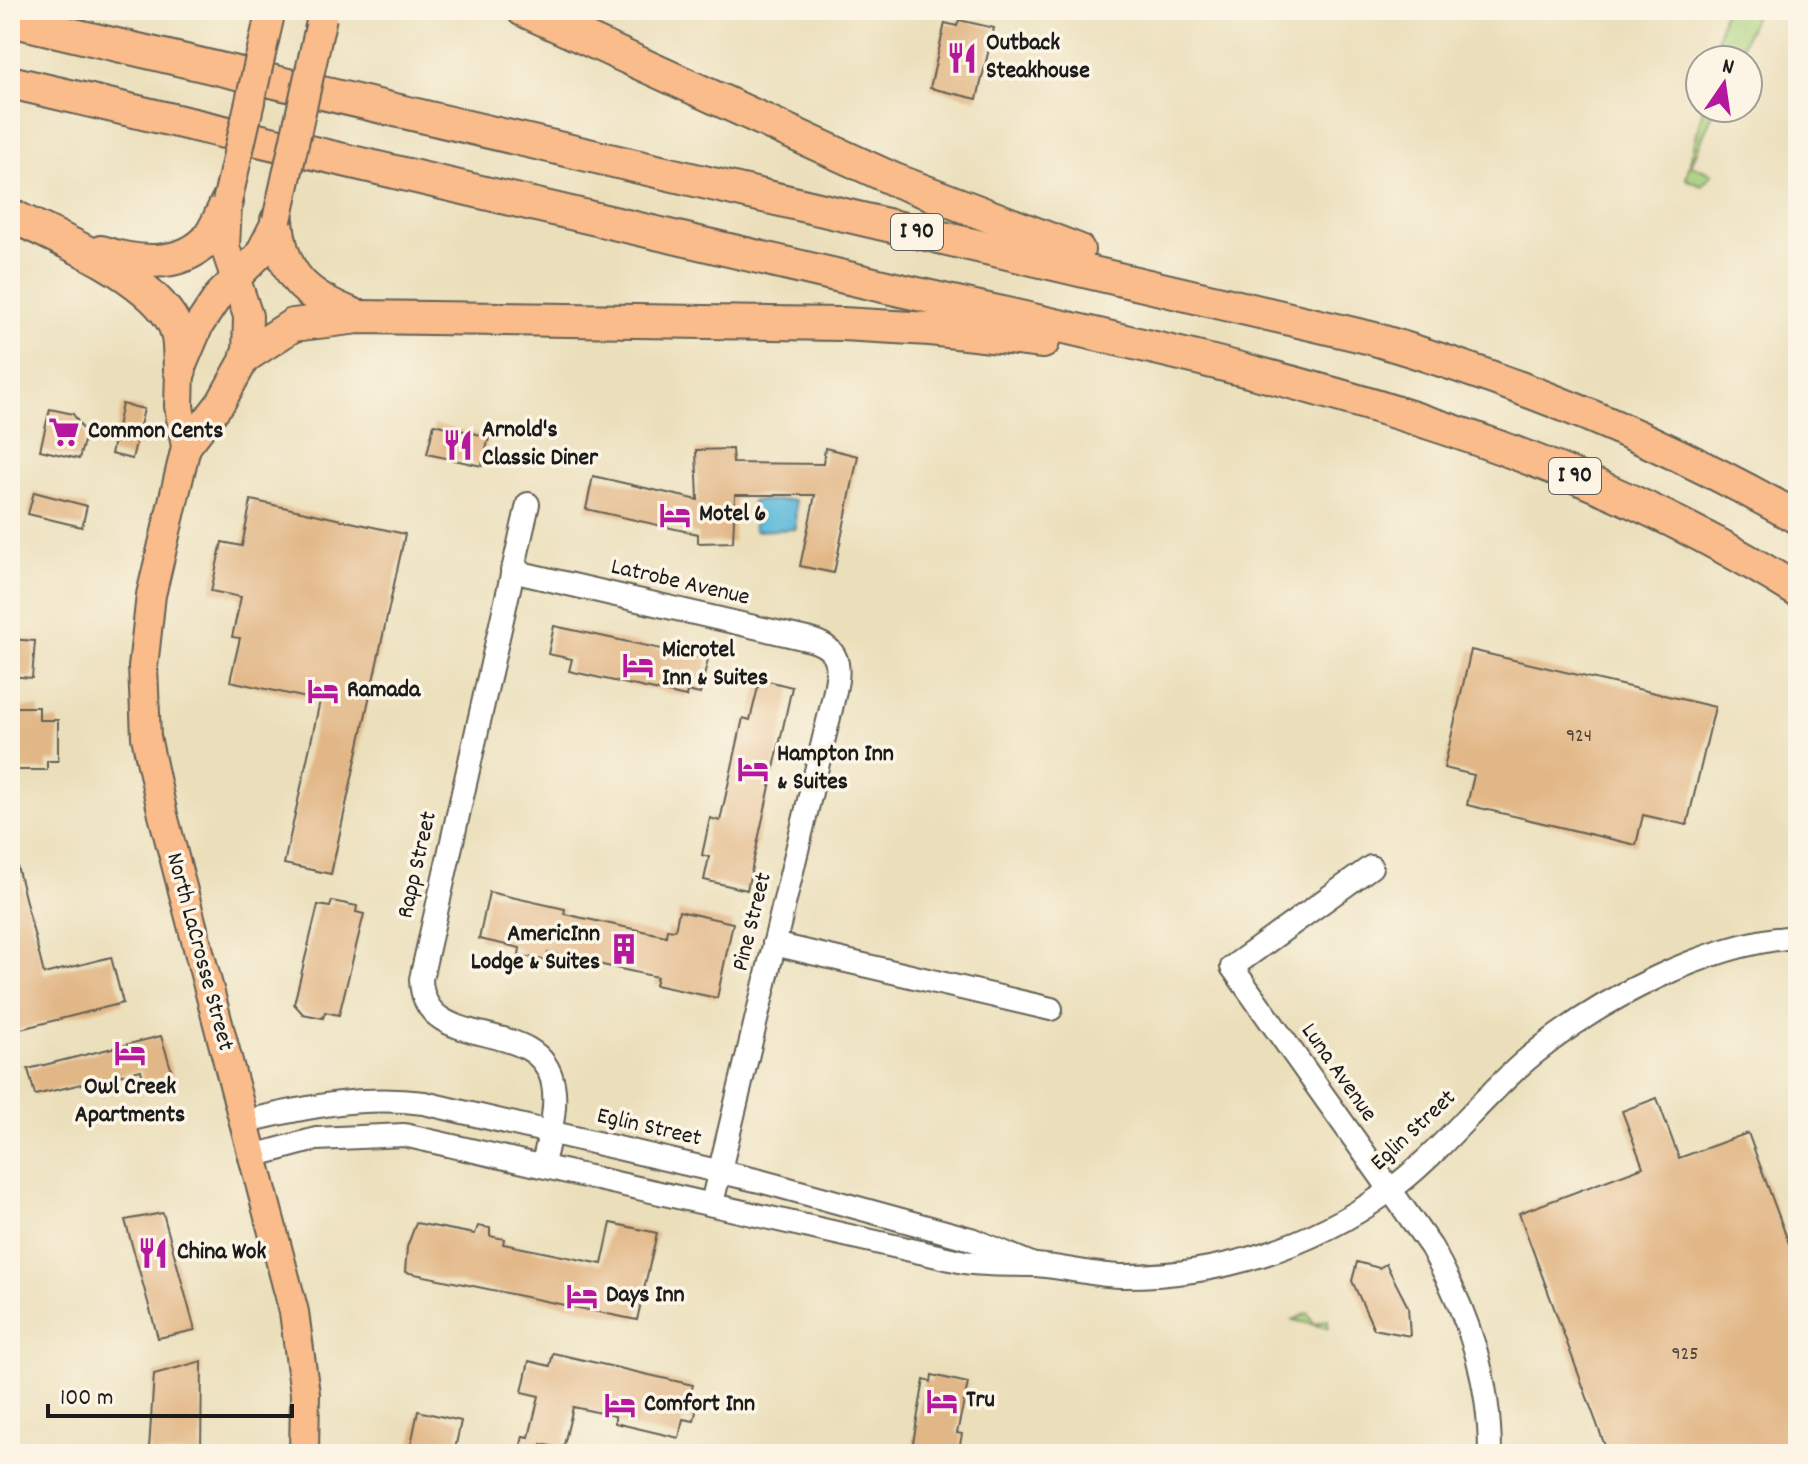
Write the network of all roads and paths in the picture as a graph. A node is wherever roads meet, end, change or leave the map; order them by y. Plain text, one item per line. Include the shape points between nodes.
1 (271, 10) edge
2 (523, 10) edge
3 (323, 12) edge
4 (10, 20) edge
5 (10, 82) edge
6 (227, 202) junction
7 (10, 215) edge
8 (277, 220) junction
9 (49, 234) junction
10 (236, 279) junction
11 (1279, 314) junction
12 (359, 317) junction
13 (247, 355) junction
14 (180, 370) junction
15 (1338, 394) junction
16 (186, 447) junction
17 (528, 504) dead end
18 (1798, 518) edge
19 (512, 571) junction
20 (1798, 591) edge
21 (834, 652) joint
22 (1371, 867) dead end
23 (1798, 937) edge
24 (774, 944) junction
25 (1051, 1009) dead end
26 (243, 1122) junction
27 (549, 1132) junction
28 (253, 1156) junction
29 (543, 1164) junction
30 (720, 1171) junction
31 (1390, 1191) junction
32 (712, 1203) junction
33 (1035, 1265) junction
34 (304, 1454) edge
35 (1490, 1454) edge

1 - 6 main road, North LaCrosse Street, bridge
2 - 11 highway via 957,206
3 - 8 main road, North LaCrosse Street, bridge
4 - 11 highway, I 90
5 - 15 highway, I 90
6 - 9 highway via 206,241 183,256 159,261 111,255
6 - 10 main road, North LaCrosse Street via 225,247
7 - 9 highway
8 - 10 main road, North LaCrosse Street via 259,255
8 - 12 highway via 279,242 294,277 319,302
9 - 14 highway via 134,282 154,300 179,337
10 - 13 main road, North LaCrosse Street via 248,316
10 - 14 main road, North LaCrosse Street via 199,325
11 - 18 highway, I 90 via 1413,350 1517,386 1651,443
12 - 13 highway via 293,325
12 - 15 highway via 930,329 1077,347
13 - 16 main road, North LaCrosse Street via 221,402
14 - 16 main road, North LaCrosse Street
15 - 20 highway, I 90 via 1484,440 1586,480 1693,531
16 - 26 main road, North LaCrosse Street via 147,621 144,713 163,815
17 - 19 street, Rapp Street
19 - 21 street, Latrobe Avenue via 811,640
19 - 27 street, Rapp Street via 421,991 430,1011 447,1024 510,1040 538,1057 553,1084
21 - 24 street, Pine Street via 837,681
22 - 31 street, Luna Avenue via 1232,967
23 - 31 street, Eglin Street via 1668,971 1609,1003 1531,1055
24 - 25 street
24 - 30 street, Pine Street
26 - 27 street, Eglin Street via 370,1098 438,1106
26 - 28 main road, North LaCrosse Street
27 - 29 street, Rapp Street
27 - 30 street, Eglin Street
28 - 29 street, Eglin Street via 316,1139 381,1133
28 - 34 main road, North LaCrosse Street via 300,1342
29 - 32 street, Eglin Street
30 - 32 street, Pine Street
30 - 33 street, Eglin Street via 971,1239
31 - 33 street, Eglin Street via 1302,1241 1220,1266 1126,1276
31 - 35 street, Luna Avenue via 1431,1247 1466,1318 1486,1392
32 - 33 street, Eglin Street via 964,1262

